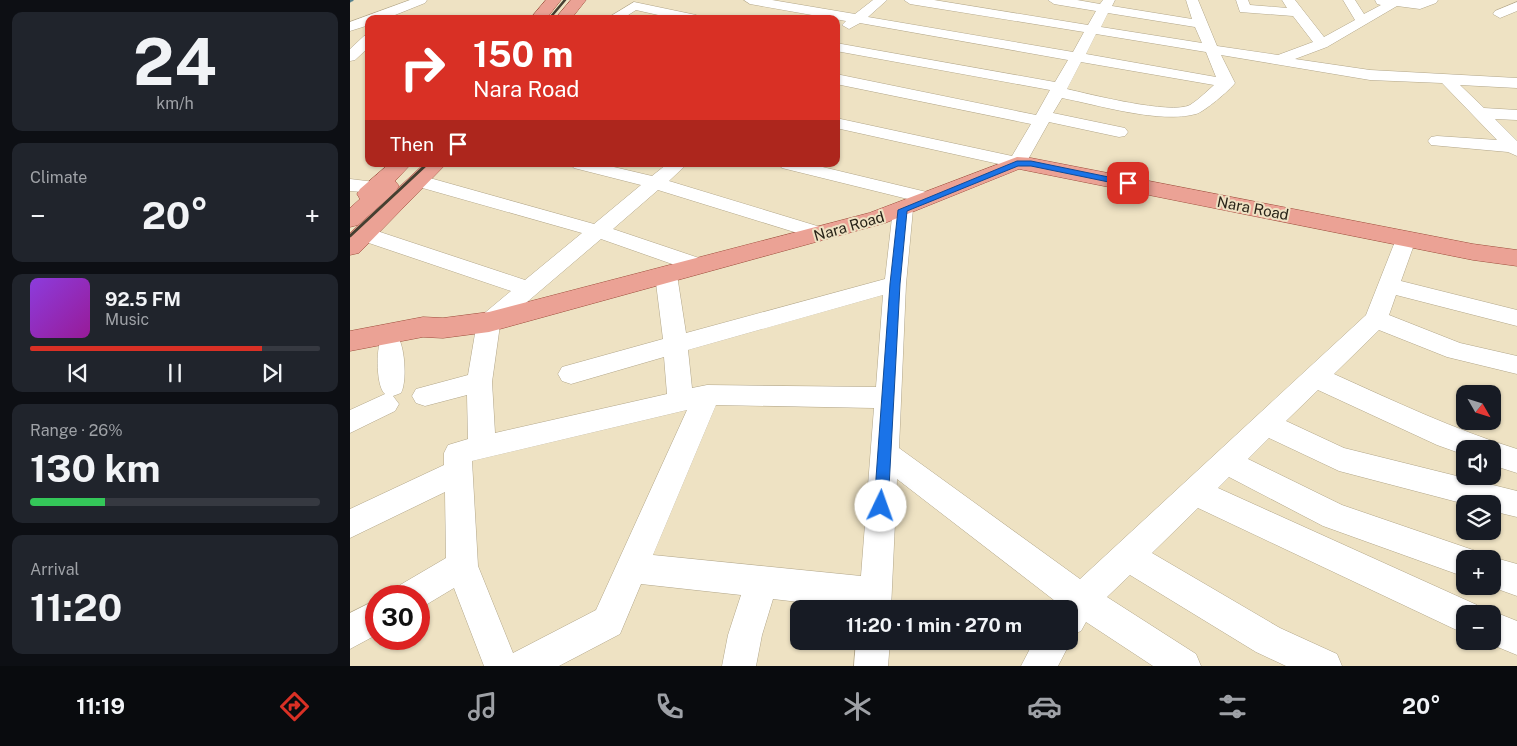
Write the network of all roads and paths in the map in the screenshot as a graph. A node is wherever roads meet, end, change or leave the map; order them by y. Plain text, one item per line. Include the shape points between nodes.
1 (421, 0) edge
2 (554, 0) edge
3 (561, 0) edge
4 (575, 0) edge
5 (579, 0) edge
6 (750, 0) edge
7 (881, 0) edge
8 (910, 0) edge
9 (1054, 0) edge
10 (1192, 0) edge
11 (1242, 0) edge
12 (1288, 0) edge
13 (1349, 0) edge
14 (1366, 0) edge
15 (1432, 0) edge
16 (1395, 2) junction
17 (639, 3) edge
18 (1106, 4) edge
19 (406, 5) junction
20 (1517, 6) edge
21 (1296, 12) junction
22 (1500, 14) dead end
23 (380, 15) edge
24 (395, 15) edge
25 (541, 15) edge
26 (548, 15) edge
27 (564, 15) edge
28 (565, 15) edge
29 (619, 15) edge
30 (682, 15) edge
31 (829, 15) edge
32 (840, 17) edge
33 (855, 20) junction
34 (365, 21) edge
35 (1362, 21) junction
36 (1200, 24) junction
37 (350, 27) edge
38 (1092, 30) junction
39 (840, 31) edge
40 (365, 43) edge
41 (1322, 44) junction
42 (840, 48) edge
43 (1210, 49) junction
44 (350, 57) edge
45 (1076, 57) junction
46 (1279, 60) junction
47 (1446, 79) junction
48 (840, 80) edge
49 (1227, 83) junction
50 (1517, 83) edge
51 (1058, 89) junction
52 (1480, 113) junction
53 (1517, 115) edge
54 (1042, 118) junction
55 (840, 125) edge
56 (1119, 132) dead end
57 (1436, 141) dead end
58 (1515, 148) edge
59 (1017, 163) junction
60 (398, 167) edge
61 (591, 167) edge
62 (675, 167) edge
63 (800, 167) edge
64 (420, 170) edge
65 (655, 184) junction
66 (350, 186) edge
67 (376, 187) junction
68 (928, 198) junction
69 (903, 210) junction
70 (350, 211) edge
71 (597, 231) junction
72 (820, 234) junction
73 (353, 235) edge
74 (1406, 239) junction
75 (1517, 258) edge
76 (700, 266) junction
77 (666, 275) junction
78 (895, 284) junction
79 (1388, 285) junction
80 (528, 289) junction
81 (1517, 318) edge
82 (1376, 320) junction
83 (489, 322) junction
84 (443, 328) junction
85 (674, 345) junction
86 (362, 350) edge
87 (1517, 365) edge
88 (571, 374) dead end
89 (1315, 377) junction
90 (479, 382) junction
91 (425, 396) dead end
92 (694, 398) junction
93 (888, 398) junction
94 (350, 422) edge
95 (1266, 424) junction
96 (1456, 440) edge
97 (482, 448) junction
98 (884, 453) junction
99 (1501, 456) edge
100 (1226, 462) junction
101 (1517, 462) edge
102 (458, 472) junction
103 (1194, 492) junction
104 (1517, 504) edge
105 (350, 524) edge
106 (1127, 556) junction
107 (1456, 559) edge
108 (462, 566) junction
109 (631, 568) junction
110 (1501, 575) edge
111 (1517, 580) edge
112 (762, 582) junction
113 (430, 585) edge
114 (869, 600) edge
115 (875, 600) edge
116 (1064, 600) edge
117 (1078, 606) edge
118 (1078, 611) edge
119 (1456, 613) edge
120 (365, 623) edge
121 (350, 632) edge
122 (1501, 632) edge
123 (1517, 638) edge
124 (1048, 650) edge
125 (501, 666) edge
126 (524, 666) edge
127 (739, 666) edge
128 (1038, 666) edge
129 (1184, 666) edge
130 (1325, 666) edge

1 - 19 street
2 - 25 main road
3 - 26 main road
4 - 27 main road
5 - 28 main road
6 - 31 street
7 - 33 street
8 - 38 street
9 - 18 street
10 - 36 street
11 - 21 street via 1245,9
12 - 21 street
13 - 35 street
14 - 16 street
15 - 16 street via 1420,5
16 - 35 street
17 - 29 street
17 - 30 street
18 - 36 street
18 - 38 street
19 - 23 street
19 - 24 street
20 - 22 street
21 - 41 street
32 - 33 street
33 - 39 street
33 - 45 street
34 - 37 street
35 - 41 street
36 - 43 street
38 - 43 street
38 - 45 street
40 - 44 street
41 - 46 street
42 - 51 street
43 - 46 street
43 - 49 street
45 - 49 street
45 - 51 street
46 - 47 street via 1370,75
47 - 50 street
47 - 52 street
48 - 54 street
49 - 51 street via 1193,110 1186,111 1150,108
51 - 54 street
52 - 53 street
52 - 58 street
54 - 56 street
54 - 59 street
55 - 59 street
57 - 58 street
59 - 68 main road, Nara Road
59 - 74 main road, Nara Road
60 - 67 main road
61 - 65 street
62 - 65 street
63 - 68 street
64 - 71 street
64 - 73 main road
65 - 71 street
65 - 72 street
66 - 67 street
67 - 70 main road
68 - 69 main road, Nara Road
69 - 72 main road, Nara Road
69 - 78 street
71 - 76 street
71 - 80 street
72 - 76 main road, Nara Road
73 - 80 street
74 - 75 main road, Nara Road
74 - 79 street
76 - 77 main road, Nara Road
77 - 83 main road, Nara Road
77 - 85 street via 673,309
78 - 85 street
78 - 93 street
79 - 81 street
79 - 82 street
80 - 83 street
82 - 87 street via 1456,351
82 - 89 street
83 - 84 main road, Nara Road
83 - 90 street
84 - 86 main road via 419,338
84 - 86 main road via 423,327
85 - 88 street
85 - 92 street
86 - 94 street via 389,395
89 - 95 street
89 - 96 street
90 - 91 street
90 - 97 street
92 - 93 street
92 - 97 street
92 - 109 street
93 - 98 street
95 - 100 street
95 - 104 street via 1339,459
97 - 102 street via 458,453
98 - 115 street
98 - 116 street
99 - 101 street
100 - 103 street
100 - 107 street via 1334,516
102 - 105 street
102 - 108 street
103 - 106 street
103 - 119 street
106 - 117 street
106 - 130 street via 1268,640
108 - 113 street
108 - 125 street
109 - 112 street
109 - 126 street via 608,622
110 - 111 street
112 - 114 street
112 - 127 street
118 - 129 street
120 - 121 street
122 - 123 street
124 - 128 street

